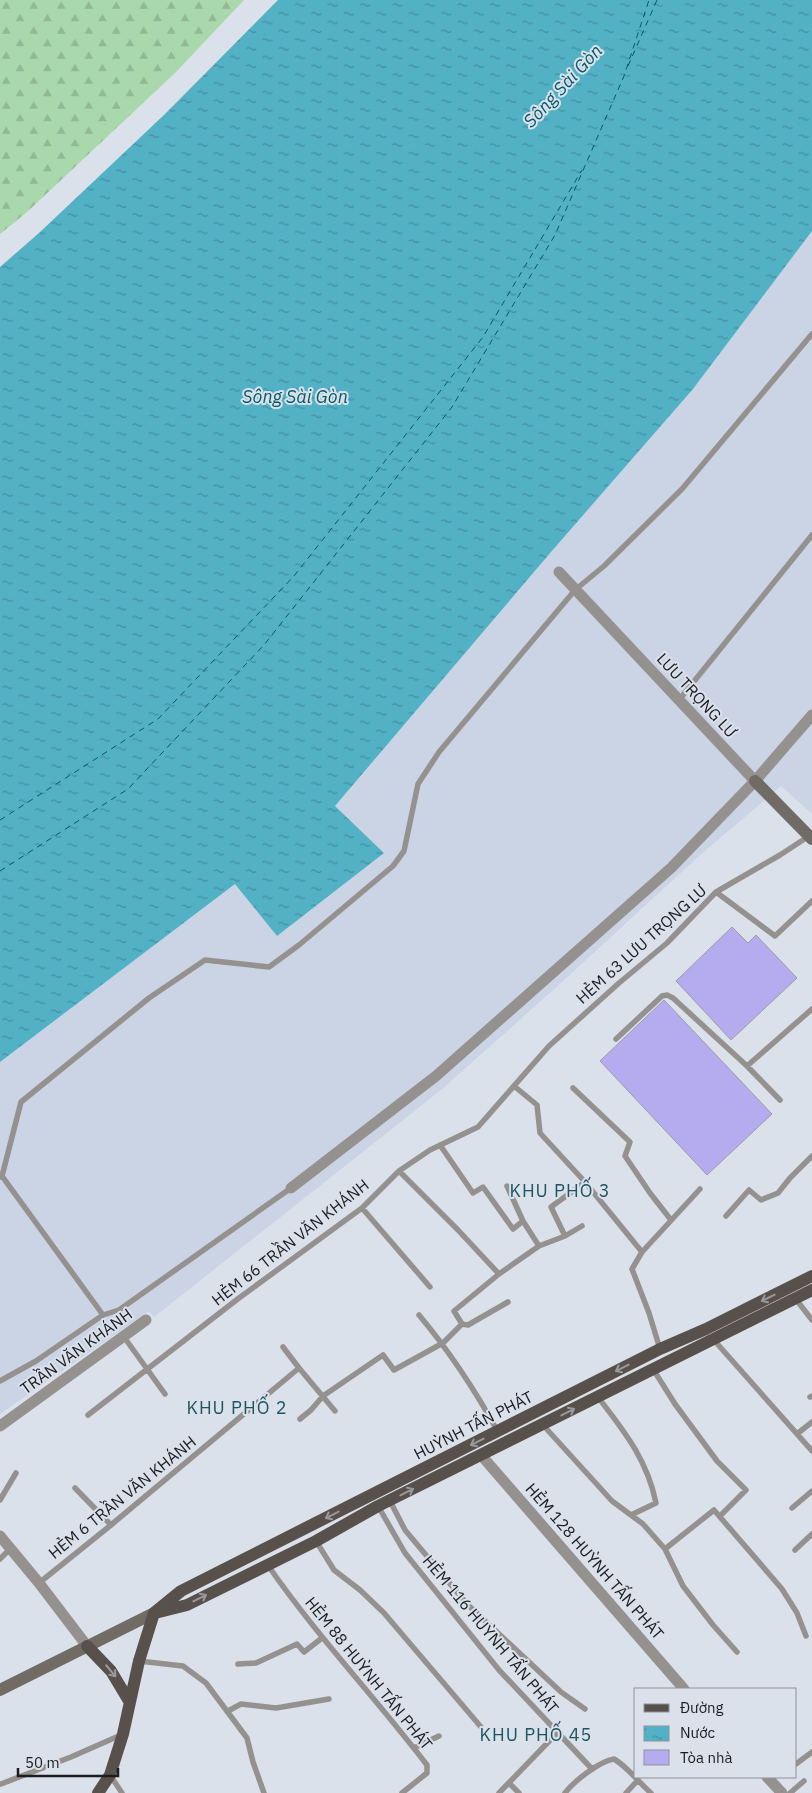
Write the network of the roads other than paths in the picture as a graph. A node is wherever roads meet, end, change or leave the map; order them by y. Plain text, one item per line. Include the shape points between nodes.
1 (812, 334) edge
2 (812, 534) edge
3 (559, 572) dead end
4 (575, 590) junction
5 (679, 700) junction
6 (812, 715) edge
7 (755, 781) junction
8 (810, 837) edge
9 (716, 892) junction
10 (812, 901) edge
11 (812, 1008) edge
12 (616, 1039) dead end
13 (747, 1066) junction
14 (514, 1086) junction
15 (573, 1088) dead end
16 (780, 1100) dead end
17 (478, 1127) joint
18 (440, 1145) junction
19 (812, 1156) edge
20 (399, 1171) junction
21 (1, 1176) edge
22 (585, 1182) junction
23 (508, 1186) dead end
24 (291, 1188) joint
25 (700, 1189) dead end
26 (362, 1208) junction
27 (726, 1216) dead end
28 (671, 1220) junction
29 (523, 1221) junction
30 (582, 1226) dead end
31 (565, 1236) junction
32 (539, 1246) junction
33 (642, 1252) junction
34 (499, 1274) junction
35 (812, 1276) edge
36 (430, 1287) dead end
37 (812, 1290) edge
38 (795, 1298) junction
39 (508, 1302) dead end
40 (103, 1315) junction
41 (419, 1315) dead end
42 (146, 1320) dead end
43 (812, 1320) edge
44 (462, 1324) junction
45 (709, 1334) junction
46 (124, 1337) junction
47 (442, 1343) junction
48 (283, 1347) dead end
49 (660, 1349) junction
50 (299, 1368) junction
51 (146, 1369) junction
52 (653, 1369) junction
53 (0, 1381) edge
54 (165, 1394) dead end
55 (322, 1396) junction
56 (598, 1397) junction
57 (335, 1411) dead end
58 (88, 1415) dead end
59 (300, 1419) dead end
60 (812, 1422) edge
61 (512, 1424) junction
62 (543, 1425) junction
63 (0, 1426) edge
64 (498, 1431) junction
65 (797, 1434) junction
66 (521, 1436) junction
67 (504, 1444) junction
68 (812, 1451) edge
69 (481, 1455) junction
70 (16, 1472) dead end
71 (75, 1488) dead end
72 (385, 1488) junction
73 (812, 1491) edge
74 (374, 1494) junction
75 (0, 1500) edge
76 (384, 1504) junction
77 (792, 1508) dead end
78 (631, 1515) junction
79 (720, 1516) junction
80 (111, 1525) junction
81 (812, 1534) edge
82 (0, 1536) edge
83 (316, 1541) junction
84 (10, 1549) junction
85 (664, 1549) junction
86 (795, 1550) dead end
87 (0, 1559) edge
88 (267, 1564) junction
89 (39, 1583) junction
90 (154, 1613) junction
91 (806, 1636) dead end
92 (322, 1638) junction
93 (87, 1646) junction
94 (737, 1652) dead end
95 (139, 1661) junction
96 (238, 1664) dead end
97 (683, 1688) edge
98 (0, 1690) edge
99 (329, 1699) dead end
100 (130, 1700) junction
101 (585, 1709) dead end
102 (228, 1711) junction
103 (482, 1726) dead end
104 (557, 1733) junction
105 (124, 1734) junction
106 (439, 1736) dead end
107 (414, 1748) junction
108 (812, 1752) edge
109 (797, 1763) edge
110 (592, 1769) junction
111 (110, 1775) junction
112 (634, 1778) edge
113 (634, 1778) edge
114 (773, 1778) edge
115 (637, 1781) junction
116 (804, 1781) dead end
117 (510, 1783) junction
118 (1, 1784) edge
119 (98, 1793) edge
120 (122, 1793) edge
121 (264, 1793) edge
122 (402, 1793) edge
123 (500, 1793) edge
124 (519, 1793) edge
125 (565, 1793) edge
126 (626, 1793) edge
127 (651, 1793) edge
128 (782, 1793) edge
129 (790, 1793) edge

1 - 4 lane via 682,489
2 - 5 lane
3 - 4 street, LƯU TRỌNG LƯ
4 - 5 street, LƯU TRỌNG LƯ
4 - 21 lane via 439,752 418,784 404,851 393,866 269,967 205,960 149,998 21,1102
5 - 7 street, LƯU TRỌNG LƯ
6 - 7 street
7 - 8 main road, LƯU TRỌNG LƯ
7 - 24 street via 671,868 436,1076
8 - 9 lane
9 - 10 lane, HẺM 63 LƯU TRỌNG LƯ via 775,936
9 - 14 lane, HẺM 63 LƯU TRỌNG LƯ via 667,943 549,1046
11 - 13 lane
12 - 13 lane via 662,996 667,995
13 - 16 lane
14 - 17 lane, HẺM 63 LƯU TRỌNG LƯ
14 - 22 lane via 536,1105 540,1133
15 - 28 lane via 630,1142 625,1156
17 - 18 lane, HẺM 66 TRẦN VĂN KHÁNH
18 - 20 lane, HẺM 66 TRẦN VĂN KHÁNH
18 - 29 lane via 473,1193 482,1187 513,1229
19 - 27 lane via 778,1193 761,1200 749,1190
20 - 26 lane, HẺM 66 TRẦN VĂN KHÁNH
20 - 34 lane
21 - 40 lane
22 - 31 lane via 551,1207
22 - 33 lane
23 - 29 lane
24 - 40 lane via 119,1310
25 - 28 lane
26 - 36 lane
26 - 51 lane, HẺM 66 TRẦN VĂN KHÁNH
28 - 33 lane
29 - 32 lane
30 - 31 lane
31 - 32 lane
32 - 34 lane
33 - 49 lane via 632,1269
34 - 44 lane via 454,1311
35 -> 45 main road, HUỲNH TẤN PHÁT
37 - 38 main road, HUỲNH TẤN PHÁT
38 - 43 lane
38 - 45 main road, HUỲNH TẤN PHÁT
39 - 44 lane via 468,1325
40 - 53 lane via 36,1361
41 - 47 lane
42 - 46 street, TRẦN VĂN KHÁNH
44 - 47 lane
45 - 49 main road, HUỲNH TẤN PHÁT
45 - 52 main road, HUỲNH TẤN PHÁT
45 - 65 lane
46 - 51 lane
46 - 63 street, TRẦN VĂN KHÁNH
47 - 55 lane via 394,1370 383,1354
47 - 64 lane
48 - 50 lane
49 -> 61 main road, HUỲNH TẤN PHÁT
50 - 55 lane
50 - 80 lane, HẺM 6 TRẦN VĂN KHÁNH
51 - 54 lane
51 - 58 lane, HẺM 66 TRẦN VĂN KHÁNH
52 - 56 main road, HUỲNH TẤN PHÁT
52 - 79 lane via 717,1461 746,1490
55 - 57 lane
55 - 59 lane
62 -> 56 main road, HUỲNH TẤN PHÁT
56 - 78 lane via 637,1449 653,1487 656,1502
60 - 65 lane
61 - 64 main road, HUỲNH TẤN PHÁT
61 - 66 main road
62 - 66 main road, HUỲNH TẤN PHÁT
62 - 78 lane via 612,1501
64 - 67 lane
64 -> 72 main road, HUỲNH TẤN PHÁT
65 - 68 lane
66 - 67 main road, HUỲNH TẤN PHÁT
67 - 69 main road, HUỲNH TẤN PHÁT
76 -> 69 main road, HUỲNH TẤN PHÁT
69 - 97 street, HẺM 128 HUỲNH TẤN PHÁT
70 - 75 lane
71 - 80 lane
72 - 74 main road, HUỲNH TẤN PHÁT
72 - 76 lane
73 - 77 lane
74 - 76 lane, HẺM 116 HUỲNH TẤN PHÁT
74 -> 90 main road, HUỲNH TẤN PHÁT via 180,1591
76 - 83 main road, HUỲNH TẤN PHÁT
76 - 101 lane via 467,1604 561,1692
76 - 104 lane, HẺM 116 HUỲNH TẤN PHÁT via 405,1553 499,1670
78 - 85 lane
79 - 85 lane via 714,1510
79 - 91 lane via 782,1589
80 - 89 lane, HẺM 6 TRẦN VĂN KHÁNH
81 - 86 lane
82 - 84 street
83 - 88 main road, HUỲNH TẤN PHÁT
83 - 103 lane via 334,1570 384,1613
84 - 87 lane
84 - 89 street
85 - 94 lane via 683,1586
90 -> 88 main road, HUỲNH TẤN PHÁT via 187,1605
88 - 92 lane, HẺM 88 HUỲNH TẤN PHÁT
89 - 93 street
90 - 93 main road, HUỲNH TẤN PHÁT
90 - 95 main road
92 - 96 lane via 304,1652 297,1644 256,1663
92 - 107 lane, HẺM 88 HUỲNH TẤN PHÁT
93 - 98 main road, HUỲNH TẤN PHÁT
93 -> 100 main road via 111,1671
95 - 100 main road
95 - 102 lane via 183,1666 206,1682
99 - 102 lane via 276,1708 241,1704
100 - 105 main road
102 - 121 lane via 247,1738
104 - 110 lane, HẺM 116 HUỲNH TẤN PHÁT
104 - 117 lane
105 - 111 main road
105 - 118 lane
106 - 107 lane
107 - 122 lane, HẺM 88 HUỲNH TẤN PHÁT via 427,1765 427,1773
108 - 109 lane
110 - 112 lane via 614,1759
110 - 125 lane
111 - 119 main road
111 - 120 lane
113 - 115 lane
114 - 128 street
115 - 126 lane
115 - 127 lane
116 - 129 lane
117 - 123 lane
117 - 124 lane

